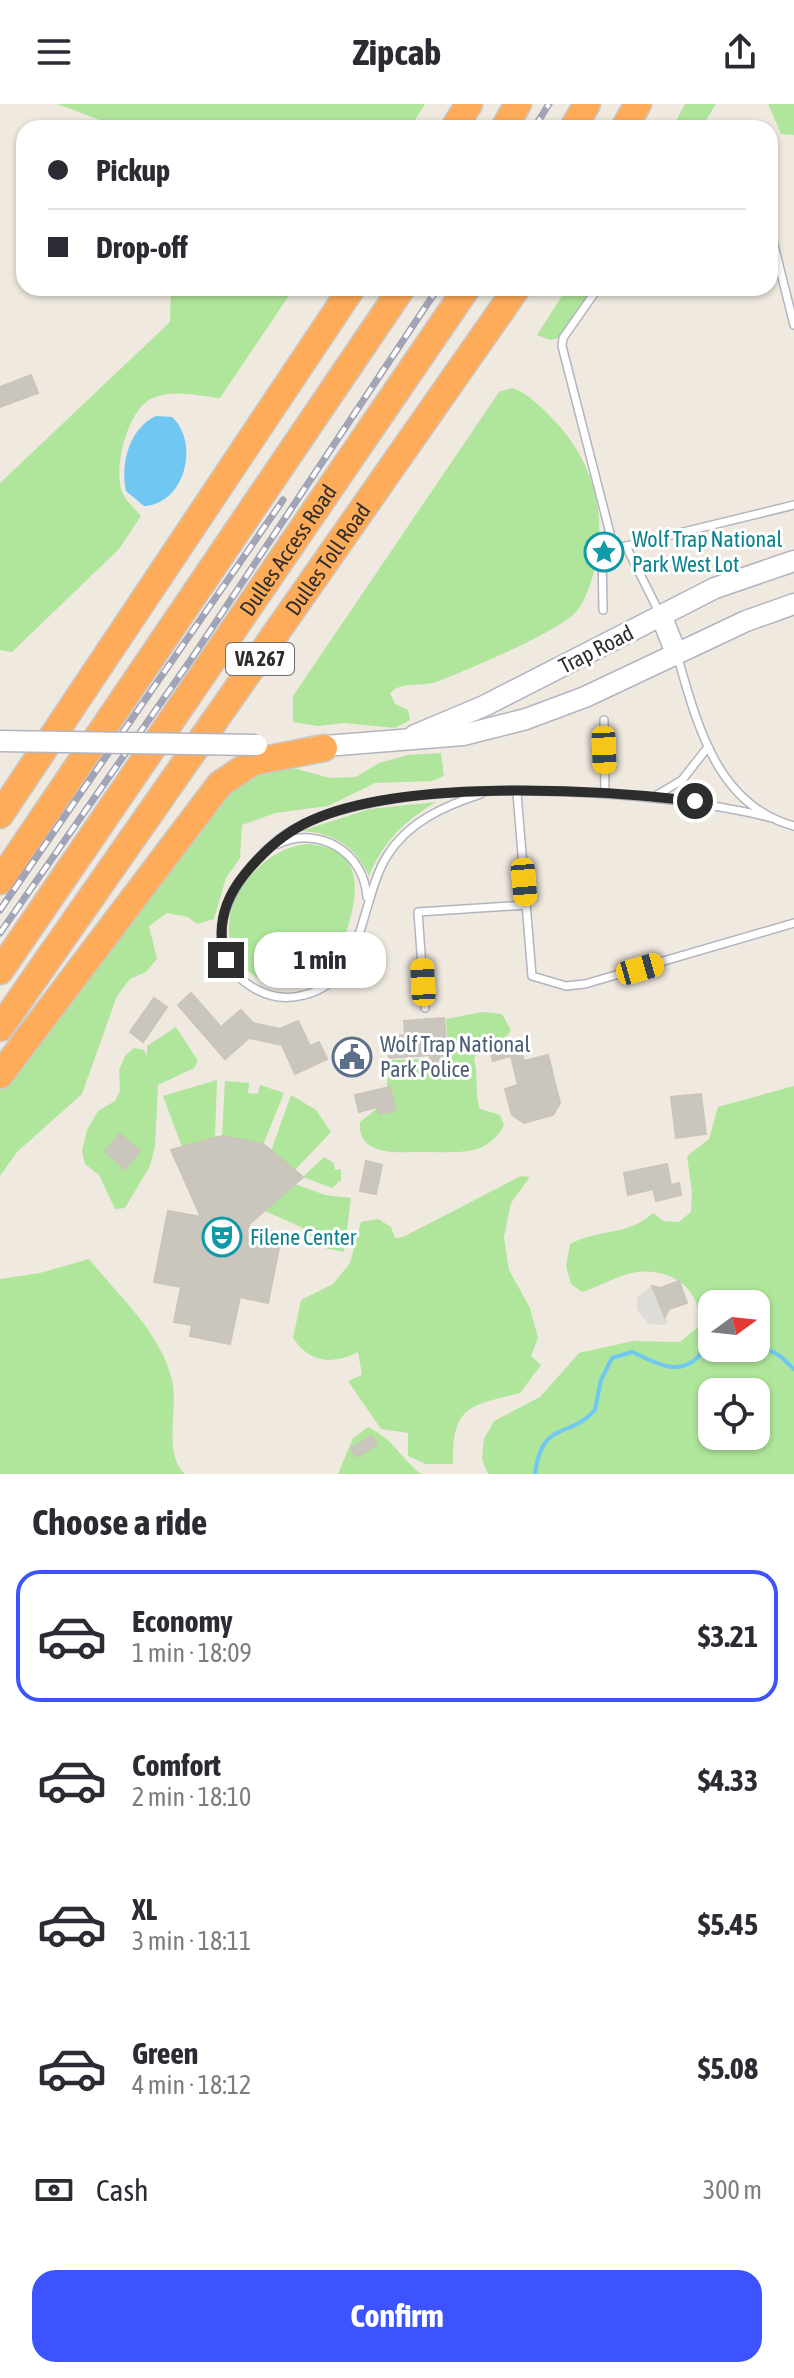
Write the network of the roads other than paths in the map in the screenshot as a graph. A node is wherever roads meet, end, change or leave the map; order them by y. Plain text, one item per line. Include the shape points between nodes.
1 (778, 261) edge
2 (347, 296) edge
3 (397, 296) edge
4 (462, 296) edge
5 (511, 296) edge
6 (592, 296) edge
7 (794, 325) edge
8 (794, 505) edge
9 (611, 538) junction
10 (626, 546) junction
11 (794, 561) edge
12 (794, 604) edge
13 (603, 610) dead end
14 (661, 615) junction
15 (676, 653) junction
16 (604, 720) dead end
17 (0, 741) edge
18 (400, 741) junction
19 (708, 747) junction
20 (324, 748) junction
21 (517, 793) junction
22 (481, 794) junction
23 (605, 794) junction
24 (655, 796) junction
25 (0, 815) edge
26 (772, 818) junction
27 (794, 826) edge
28 (269, 849) junction
29 (0, 881) edge
30 (526, 905) junction
31 (367, 906) junction
32 (794, 923) edge
33 (0, 971) edge
34 (425, 1008) dead end
35 (0, 1028) edge
36 (0, 1075) edge

1 - 7 lane
2 - 25 highway
3 - 29 highway
4 - 33 highway, Dulles Access Road
5 - 35 highway, Dulles Toll Road / VA 267
6 - 9 lane via 562,346
8 - 10 lane
9 - 10 lane via 614,549
9 - 13 lane via 602,551
10 - 14 lane
11 - 14 main road, Trap Road via 726,584
12 - 15 main road, Trap Road
14 - 15 main road
14 - 18 main road, Trap Road via 484,706
15 - 18 main road, Trap Road via 526,719 463,735
15 - 19 lane
16 - 23 lane
17 - 20 main road, Trap Road, bridge
18 - 20 main road, Trap Road
19 - 24 lane via 682,780
19 - 26 lane via 744,799
20 - 36 highway via 253,762 220,784
21 - 22 lane
21 - 23 lane
21 - 30 lane
22 - 28 lane via 360,804 306,823
22 - 31 lane via 437,811 400,839 379,870
23 - 24 lane
24 - 26 lane
26 - 27 lane
28 - 31 lane via 304,838 342,848 365,880
28 - 31 lane via 239,881 221,926 226,960 260,991 286,998 328,984 349,956
30 - 32 lane via 532,976 566,986
30 - 34 lane via 418,912

